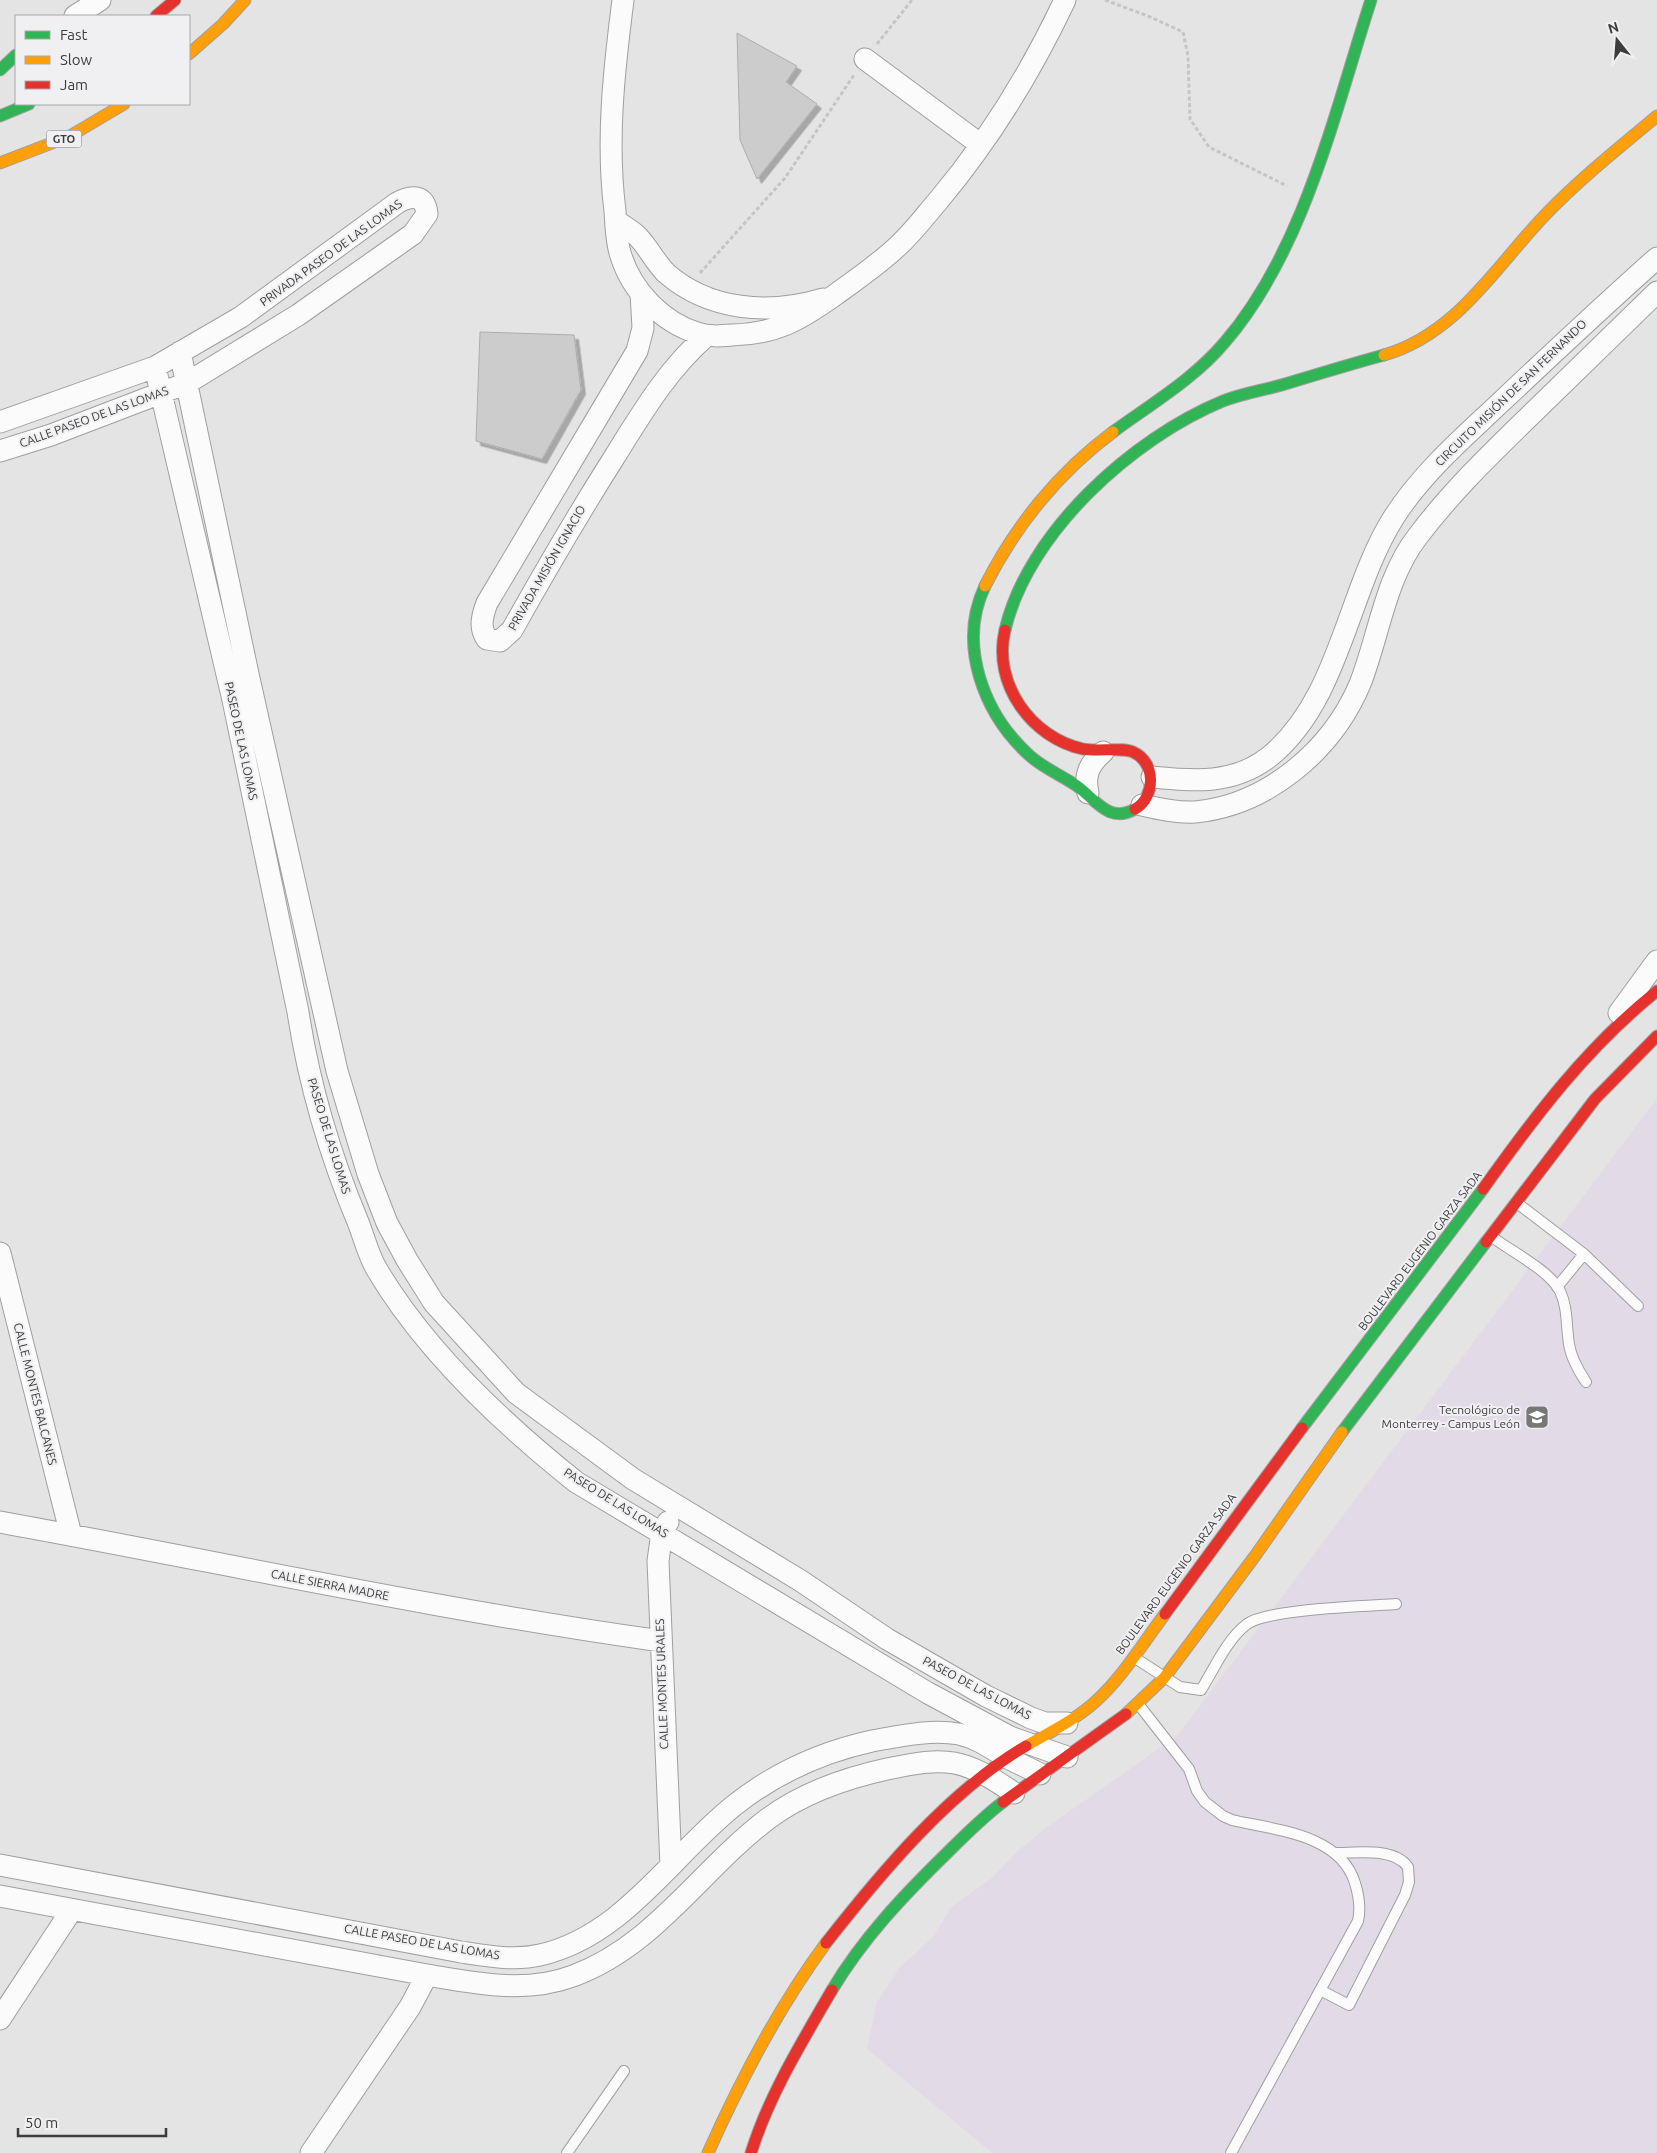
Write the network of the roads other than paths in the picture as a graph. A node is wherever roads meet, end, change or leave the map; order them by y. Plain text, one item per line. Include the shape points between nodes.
1 (100, 0) edge
2 (175, 0) edge
3 (245, 0) edge
4 (623, 0) edge
5 (1065, 0) edge
6 (1371, 0) edge
7 (77, 15) edge
8 (157, 15) edge
9 (15, 48) edge
10 (190, 53) edge
11 (0, 55) edge
12 (15, 56) edge
13 (865, 59) road end
14 (0, 70) edge
15 (27, 105) edge
16 (122, 105) edge
17 (0, 116) edge
18 (1657, 116) edge
19 (981, 145) junction
20 (0, 164) edge
21 (616, 221) junction
22 (1657, 258) edge
23 (1657, 292) edge
24 (641, 293) junction
25 (833, 296) junction
26 (706, 336) junction
27 (180, 352) junction
28 (155, 367) junction
29 (187, 382) junction
30 (161, 393) junction
31 (0, 422) edge
32 (0, 451) edge
33 (1103, 752) junction
34 (1152, 777) junction
35 (1088, 793) junction
36 (1142, 805) junction
37 (1657, 961) edge
38 (1657, 990) edge
39 (321, 1007) junction
40 (298, 1012) junction
41 (1657, 1036) edge
42 (1598, 1042) junction
43 (1516, 1203) junction
44 (1491, 1236) junction
45 (0, 1253) edge
46 (1584, 1254) junction
47 (1558, 1287) junction
48 (1638, 1306) dead end
49 (1586, 1382) dead end
50 (676, 1506) junction
51 (0, 1522) edge
52 (662, 1532) junction
53 (70, 1535) junction
54 (1396, 1604) dead end
55 (661, 1641) junction
56 (1133, 1657) junction
57 (1164, 1678) junction
58 (1138, 1704) junction
59 (1067, 1723) junction
60 (1030, 1744) junction
61 (845, 1747) junction
62 (1006, 1757) junction
63 (1067, 1757) junction
64 (1190, 1768) junction
65 (986, 1774) junction
66 (1040, 1774) junction
67 (1200, 1775) dead end
68 (852, 1776) junction
69 (1014, 1793) junction
70 (1335, 1852) junction
71 (0, 1864) edge
72 (670, 1866) junction
73 (0, 1896) edge
74 (71, 1910) junction
75 (427, 1975) junction
76 (1320, 1990) junction
77 (0, 2019) edge
78 (624, 2071) dead end
79 (311, 2153) edge
80 (568, 2153) edge
81 (708, 2153) edge
82 (751, 2153) edge
83 (1231, 2153) edge

1 - 7 street
2 - 8 street
3 - 10 street
4 - 21 street via 611,130
5 - 19 street via 1027,77
6 - 35 street via 1306,195 1260,292 1236,330 1204,364 1118,427 1060,478 1011,542 976,608 975,665 988,700 1005,728 1026,752 1051,773
9 - 11 street
12 - 14 street
13 - 19 street
15 - 17 street
16 - 20 street, GTO via 70,136
18 - 33 street via 1558,201 1445,324 1402,351 1226,400 1180,423 1099,484 1068,518 1042,551 1008,614 1003,644 1005,664 1010,688 1019,708 1031,721 1053,738 1077,748
19 - 25 street via 958,178 900,244
21 - 24 street via 620,254 631,280
21 - 25 street via 636,234 666,273 695,294 718,303 749,307 789,306
22 - 34 street, CIRCUITO MISIÓN DE SAN FERNANDO via 1460,439 1413,490 1379,544 1325,681 1292,736 1246,772 1200,782
23 - 36 street via 1484,459 1416,538 1388,598 1360,684 1330,735 1303,764 1256,795 1215,808 1195,812 1170,811
24 - 26 street via 685,330
24 - 26 street, PRIVADA MISIÓN IGNACIO via 643,328 637,351 487,604 481,625 487,639 500,641 512,630 575,519 657,390 679,362
25 - 26 street via 804,317 768,332
27 - 28 street, CALLE PASEO DE LAS LOMAS
27 - 29 street, PASEO DE LAS LOMAS
27 - 29 street, PRIVADA PASEO DE LAS LOMAS via 241,317 397,203 414,196 425,204 427,214 413,234 298,315
28 - 30 street, PASEO DE LAS LOMAS
28 - 31 street, CALLE PASEO DE LAS LOMAS
29 - 30 street, CALLE PASEO DE LAS LOMAS
29 - 39 street, PASEO DE LAS LOMAS
30 - 32 street, CALLE PASEO DE LAS LOMAS
30 - 40 street, PASEO DE LAS LOMAS via 233,700
33 - 34 street via 1118,748 1134,752 1146,762
33 - 35 street via 1088,770
34 - 36 street via 1148,797
35 - 36 street via 1101,810 1111,813 1122,814
37 - 42 street
38 - 42 street, BOULEVARD EUGENIO GARZA SADA
39 - 40 street
39 - 50 street, PASEO DE LAS LOMAS via 352,1125 387,1223 434,1303 516,1393 633,1479
40 - 52 street, PASEO DE LAS LOMAS via 306,1058 340,1180 375,1266 392,1294 471,1390 536,1450 576,1482
41 - 43 street via 1595,1099
42 - 56 street, BOULEVARD EUGENIO GARZA SADA via 1544,1107 1247,1500
43 - 44 street
43 - 46 lane
44 - 47 lane
44 - 57 street via 1354,1415
45 - 53 street, CALLE MONTES BALCANES
46 - 47 lane
46 - 48 lane
47 - 49 lane via 1565,1304 1572,1358
50 - 52 street, CALLE MONTES URALES
50 - 59 street, PASEO DE LAS LOMAS via 801,1581 887,1639 986,1696 1045,1723
51 - 53 street, CALLE SIERRA MADRE
52 - 55 street, CALLE MONTES URALES via 658,1561
52 - 60 street, PASEO DE LAS LOMAS via 928,1693 986,1725
53 - 55 street, CALLE SIERRA MADRE via 562,1627
54 - 57 lane via 1258,1618 1239,1632 1201,1690 1180,1687
55 - 72 street, CALLE MONTES URALES
56 - 57 lane
56 - 59 street, BOULEVARD EUGENIO GARZA SADA via 1107,1690
57 - 58 street
58 - 63 street
58 - 64 lane
59 - 60 street, BOULEVARD EUGENIO GARZA SADA
60 - 62 street, BOULEVARD EUGENIO GARZA SADA
60 - 63 street, PASEO DE LAS LOMAS
61 - 62 street, CALLE PASEO DE LAS LOMAS via 901,1735 958,1734 980,1740
61 - 68 street
61 - 72 street, CALLE PASEO DE LAS LOMAS via 805,1761 760,1786
62 - 65 street, BOULEVARD EUGENIO GARZA SADA
62 - 66 street, CALLE PASEO DE LAS LOMAS
63 - 66 street
64 - 67 lane
64 - 70 lane via 1197,1791 1223,1816 1305,1838
65 - 68 street via 957,1762 933,1761
65 - 69 street
65 - 81 street, BOULEVARD EUGENIO GARZA SADA via 879,1876 814,1957 756,2051 732,2096
66 - 69 street
68 - 75 street via 817,1791 770,1818 727,1854 642,1937 601,1964 554,1982 519,1986 486,1985
69 - 82 street via 988,1813 918,1881 874,1929 844,1970 795,2054 759,2127
70 - 76 lane via 1353,1876 1360,1912
70 - 76 lane via 1380,1854 1398,1859 1408,1866 1409,1882 1349,2005
71 - 72 street, CALLE PASEO DE LAS LOMAS via 461,1952 516,1958 564,1948 590,1934 638,1898
73 - 74 street
74 - 75 street
74 - 77 street
75 - 79 street via 410,2007
76 - 83 lane
78 - 80 lane

